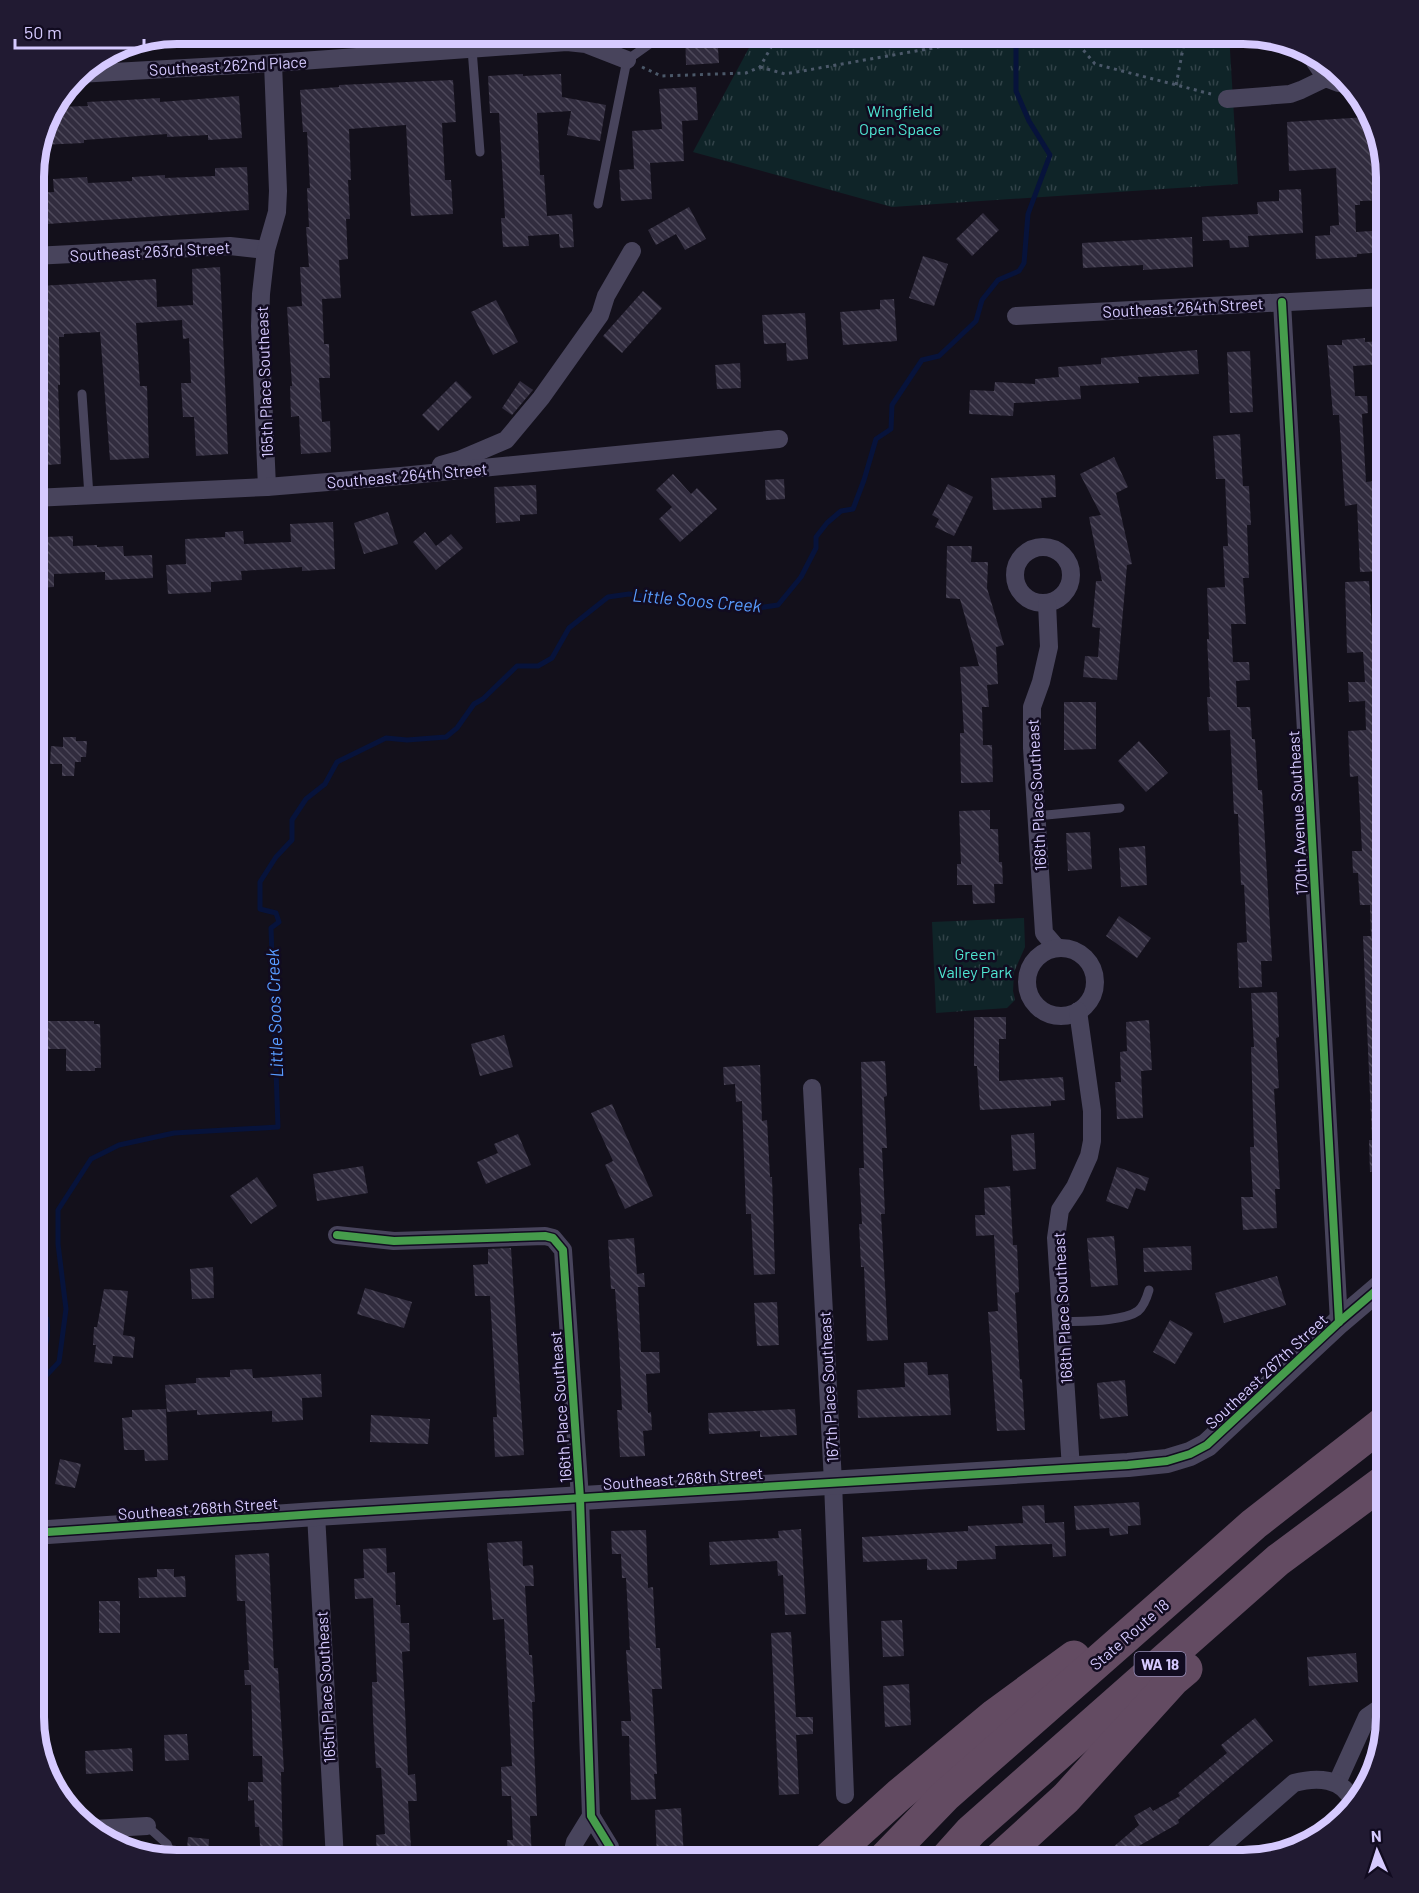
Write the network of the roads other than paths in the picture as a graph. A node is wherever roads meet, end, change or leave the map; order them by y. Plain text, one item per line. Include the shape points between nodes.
1 (445, 44) edge
2 (472, 44) edge
3 (580, 44) edge
4 (650, 44) edge
5 (627, 60) junction
6 (273, 63) junction
7 (1319, 68) edge
8 (94, 73) edge
9 (1326, 78) junction
10 (1334, 81) edge
11 (1227, 99) road end
12 (480, 152) dead end
13 (598, 204) dead end
14 (266, 250) junction
15 (632, 251) dead end
16 (44, 255) edge
17 (1376, 297) edge
18 (1282, 302) junction
19 (1016, 316) dead end
20 (82, 394) dead end
21 (779, 439) dead end
22 (401, 476) junction
23 (267, 487) junction
24 (89, 496) junction
25 (44, 498) edge
26 (1047, 603) dead end
27 (1120, 808) dead end
28 (1036, 816) junction
29 (1057, 948) junction
30 (1078, 1011) junction
31 (812, 1088) dead end
32 (337, 1235) dead end
33 (1149, 1290) dead end
34 (1376, 1291) edge
35 (1061, 1322) junction
36 (1339, 1322) junction
37 (1376, 1429) edge
38 (1190, 1454) joint
39 (1071, 1469) junction
40 (833, 1482) junction
41 (1376, 1487) edge
42 (580, 1498) junction
43 (1376, 1512) edge
44 (316, 1514) junction
45 (1254, 1524) junction
46 (44, 1532) edge
47 (1376, 1711) edge
48 (1336, 1783) junction
49 (845, 1795) dead end
50 (1349, 1795) edge
51 (591, 1816) junction
52 (147, 1826) joint
53 (105, 1828) edge
54 (169, 1849) edge
55 (334, 1850) edge
56 (573, 1850) edge
57 (611, 1850) edge
58 (838, 1850) edge
59 (893, 1850) edge
60 (954, 1850) edge
61 (1009, 1850) edge
62 (1217, 1850) edge

1 - 6 street, Southeast 262nd Place
2 - 12 lane
3 - 5 street, Southeast 262nd Place
4 - 5 lane
5 - 13 lane
6 - 8 street, Southeast 262nd Place
6 - 14 street, 165th Place Southeast via 278,191 277,212
7 - 9 street
9 - 10 street
9 - 11 street via 1290,93
14 - 16 street, Southeast 263rd Street via 230,246
14 - 23 street, 165th Place Southeast via 260,326
15 - 22 street via 600,315 506,440 459,460
17 - 18 street, Southeast 264th Street
18 - 19 street, Southeast 264th Street
18 - 36 street, 170th Avenue Southeast
20 - 24 lane
21 - 22 street, Southeast 264th Street
22 - 23 street, Southeast 264th Street
23 - 24 street, Southeast 264th Street
24 - 25 street, Southeast 264th Street
26 - 28 street, 168th Place Southeast via 1049,646 1032,707
27 - 28 lane
28 - 29 street, 168th Place Southeast via 1044,933
29 - 30 street via 1079,953 1093,971 1093,994
29 - 30 street via 1046,951 1030,966 1030,998 1037,1007 1057,1016
30 - 35 street, 168th Place Southeast via 1092,1111 1092,1141 1075,1187 1060,1210 1056,1238
31 - 40 street, 167th Place Southeast
32 - 42 street, 166th Place Southeast via 394,1241 553,1238 563,1250
33 - 35 lane via 1138,1311 1130,1315
34 - 36 street, Southeast 267th Street
35 - 39 street, 168th Place Southeast
36 - 38 street, Southeast 267th Street via 1229,1426
37 - 45 highway, State Route 18 / WA 18
38 - 39 street, Southeast 268th Street via 1167,1461
39 - 40 street, Southeast 268th Street
40 - 42 street, Southeast 268th Street
40 - 49 street, 167th Place Southeast
41 - 60 highway, WA 18 via 1278,1560
42 - 44 street, Southeast 268th Street
42 - 51 street, 166th Place Southeast
43 - 61 highway via 1173,1680 1066,1798
44 - 46 street, Southeast 268th Street
44 - 55 street, 165th Place Southeast
45 - 58 highway via 995,1715
45 - 59 highway, State Route 18 / WA 18 via 946,1796
47 - 48 street via 1367,1717
48 - 50 street
48 - 62 street via 1308,1779 1294,1783
51 - 56 street
51 - 57 street
52 - 53 street
52 - 54 lane

